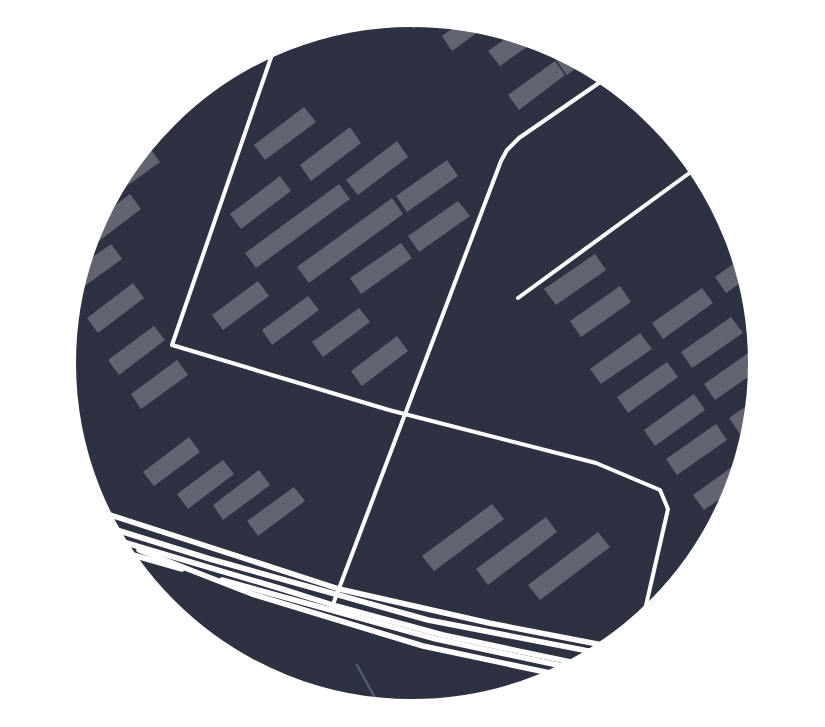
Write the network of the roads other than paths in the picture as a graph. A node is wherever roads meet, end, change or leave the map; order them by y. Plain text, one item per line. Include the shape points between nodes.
1 (272, 54) edge
2 (601, 81) edge
3 (692, 171) edge
4 (518, 298) dead end
5 (405, 415) junction
6 (109, 515) edge
7 (116, 530) edge
8 (124, 543) edge
9 (125, 544) edge
10 (132, 555) edge
11 (339, 589) junction
12 (331, 610) junction
13 (645, 612) edge
14 (602, 645) edge
15 (592, 652) edge
16 (575, 662) edge
17 (565, 667) edge
18 (551, 673) edge

1 - 5 street via 172,345
2 - 5 street via 519,138 507,150
3 - 4 street
5 - 11 street
5 - 13 street via 596,464 660,490 668,509
6 - 11 main road
7 - 15 main road via 428,620
8 - 16 main road via 336,606 443,634
9 - 18 main road via 252,594 327,618 422,646
10 - 12 main road
11 - 12 street
11 - 14 main road via 489,624
12 - 17 main road via 436,639

